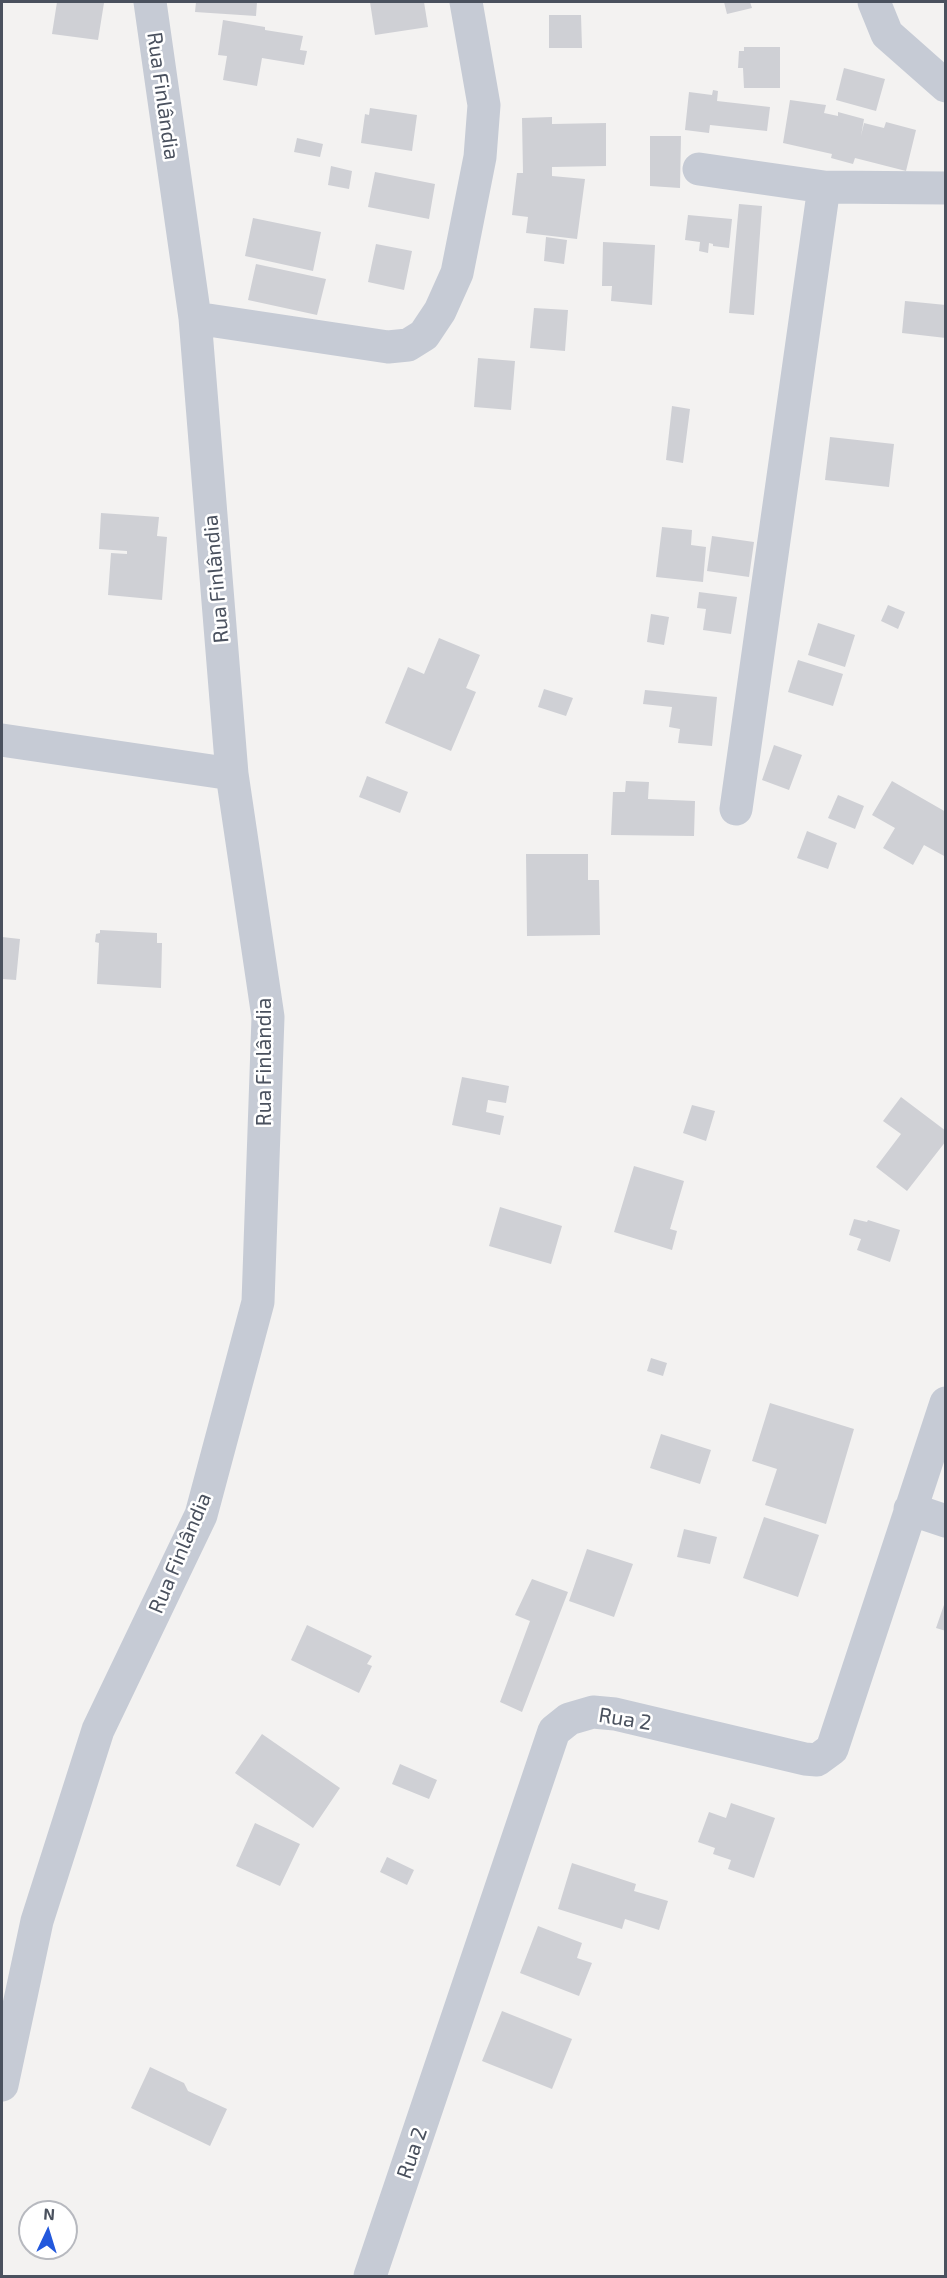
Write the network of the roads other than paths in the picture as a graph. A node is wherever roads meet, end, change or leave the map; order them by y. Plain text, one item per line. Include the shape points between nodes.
1 (150, 2) edge
2 (466, 2) edge
3 (874, 2) edge
4 (945, 86) edge
5 (699, 169) dead end
6 (824, 187) junction
7 (945, 188) edge
8 (195, 318) junction
9 (2, 740) edge
10 (232, 774) junction
11 (736, 809) dead end
12 (945, 1402) edge
13 (910, 1509) junction
14 (945, 1521) edge
15 (2, 2085) edge
16 (370, 2277) edge

1 - 8 street, Rua Finlândia
2 - 8 street via 484,105 480,157 457,273 424,336 408,345 388,347
3 - 4 street via 887,34
5 - 6 street
6 - 7 street
6 - 11 street
8 - 10 street, Rua Finlândia
9 - 10 street
10 - 15 street, Rua Finlândia via 268,1017 258,1302 201,1515 98,1730 37,1921
12 - 13 street, Rua 2
13 - 14 street
13 - 16 street, Rua 2 via 832,1749 816,1760 615,1714 593,1712 569,1719 554,1731

